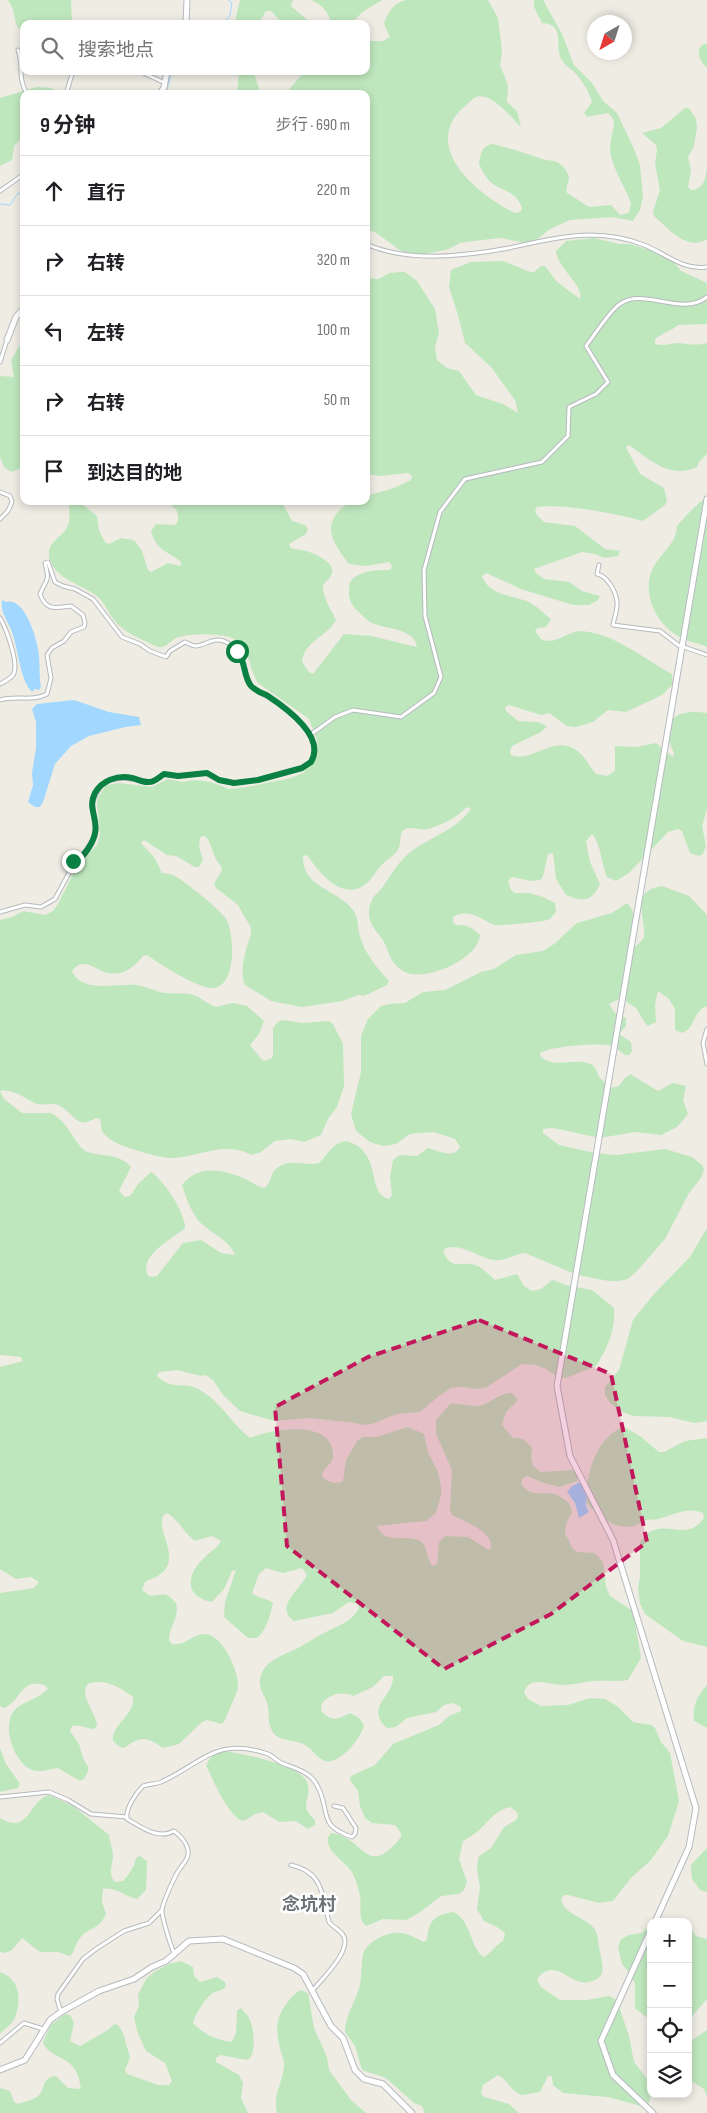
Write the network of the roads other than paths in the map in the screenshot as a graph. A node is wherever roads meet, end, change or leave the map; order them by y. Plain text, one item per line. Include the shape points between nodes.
1 (187, 0) edge
2 (186, 20) edge
3 (18, 50) dead end
4 (20, 56) edge
5 (21, 75) edge
6 (73, 75) edge
7 (148, 75) edge
8 (166, 75) edge
9 (165, 83) junction
10 (25, 90) edge
11 (67, 90) edge
12 (162, 90) edge
13 (20, 177) edge
14 (0, 191) edge
15 (370, 245) edge
16 (707, 267) edge
17 (707, 297) edge
18 (20, 312) edge
19 (7, 340) joint
20 (0, 362) edge
21 (0, 492) edge
22 (707, 499) edge
23 (0, 519) edge
24 (599, 565) dead end
25 (0, 618) edge
26 (682, 647) junction
27 (707, 655) edge
28 (0, 684) edge
29 (0, 700) edge
30 (310, 735) junction
31 (0, 912) edge
32 (707, 1029) edge
33 (707, 1064) edge
34 (0, 1797) edge
35 (334, 1806) dead end
36 (126, 1817) junction
37 (291, 1865) dead end
38 (162, 1909) junction
39 (657, 1918) edge
40 (647, 1939) edge
41 (174, 1954) junction
42 (312, 1991) junction
43 (61, 2012) junction
44 (43, 2029) junction
45 (0, 2043) edge
46 (0, 2070) edge
47 (412, 2113) edge
48 (653, 2113) edge

1 - 2 street
3 - 4 street
5 - 10 street
6 - 11 street
7 - 9 street
8 - 9 street
9 - 12 street
13 - 14 street
15 - 16 street via 400,254 446,255 506,248 551,238 594,235 643,244 690,267
17 - 30 street via 700,302 669,304 634,298 620,304 586,346 608,382 596,394 569,407 568,436 542,462 465,479 440,512 424,570 425,616 441,677 434,693 400,717 353,710 335,717
18 - 19 street
19 - 20 street
21 - 23 street via 10,496 12,502
22 - 26 street
24 - 26 street via 597,574 610,585 617,601 613,626 660,632
25 - 28 street via 8,632 15,669 12,676
26 - 27 street
26 - 39 street via 557,1386 570,1456 613,1540 696,1808 689,1847
29 - 30 street via 47,694 51,678 47,654 72,632 84,627 83,615 71,606 50,607 44,603 40,594 48,580 45,563 48,562 56,582 93,599 122,637 150,651 166,657 185,642 197,646 215,640 226,642 241,656 253,688 295,716
30 - 31 street via 315,753 308,765 258,780 234,783 207,773 164,774 147,782 131,777 108,780 92,802 95,836 82,856 71,864 55,899 41,907 25,905
32 - 33 street via 703,1042
34 - 36 street via 49,1792 91,1814
35 - 36 street via 343,1808 356,1828 352,1837 337,1832 331,1826 318,1786 305,1773 268,1754 229,1748 214,1751 162,1782 143,1786
36 - 38 street via 155,1834 174,1831 186,1842 186,1861 175,1877
37 - 42 street via 305,1868 318,1879 329,1922 345,1938 340,1960
38 - 41 street
38 - 43 street via 149,1923 124,1931 83,1959 58,1994
40 - 48 street via 601,2041 613,2075
41 - 42 street via 189,1941 223,1939 300,1970
41 - 43 street via 134,1979 99,1991
42 - 47 street via 331,2026 343,2038 354,2070 364,2079 383,2084
43 - 44 street
44 - 45 street via 24,2023
44 - 46 street via 25,2060

